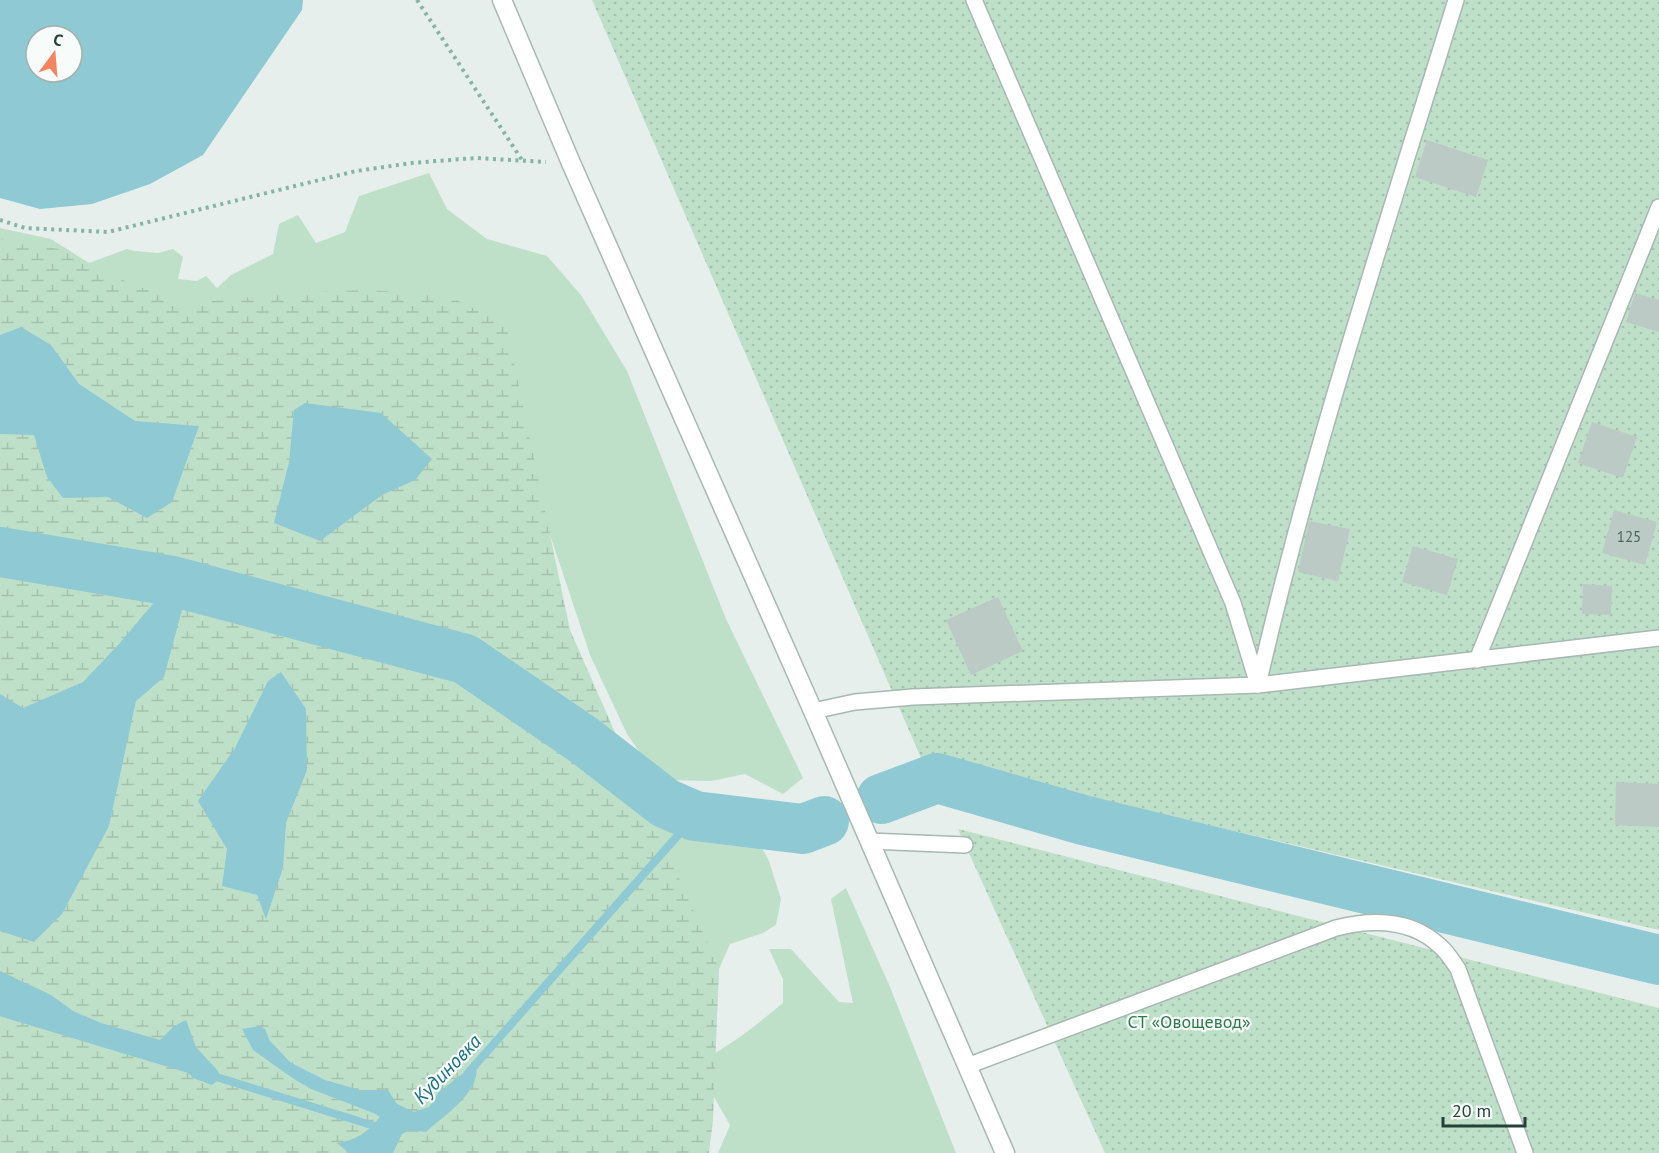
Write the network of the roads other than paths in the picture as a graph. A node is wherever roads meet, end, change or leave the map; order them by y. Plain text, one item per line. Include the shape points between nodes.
1 (502, 0) edge
2 (974, 0) edge
3 (1456, 0) edge
4 (1659, 207) edge
5 (1659, 638) edge
6 (1477, 660) junction
7 (1258, 685) junction
8 (813, 711) junction
9 (869, 841) junction
10 (965, 845) dead end
11 (967, 1066) junction
12 (1005, 1153) edge
13 (1525, 1153) edge

1 - 8 street
2 - 7 lane via 1233,603
3 - 7 lane via 1344,362 1282,578
4 - 6 lane
5 - 6 lane
6 - 7 lane
7 - 8 lane via 913,698 855,702
8 - 9 street
9 - 10 lane
9 - 11 street
11 - 12 street
11 - 13 lane via 1336,928 1360,922 1392,923 1418,930 1441,947 1458,969

